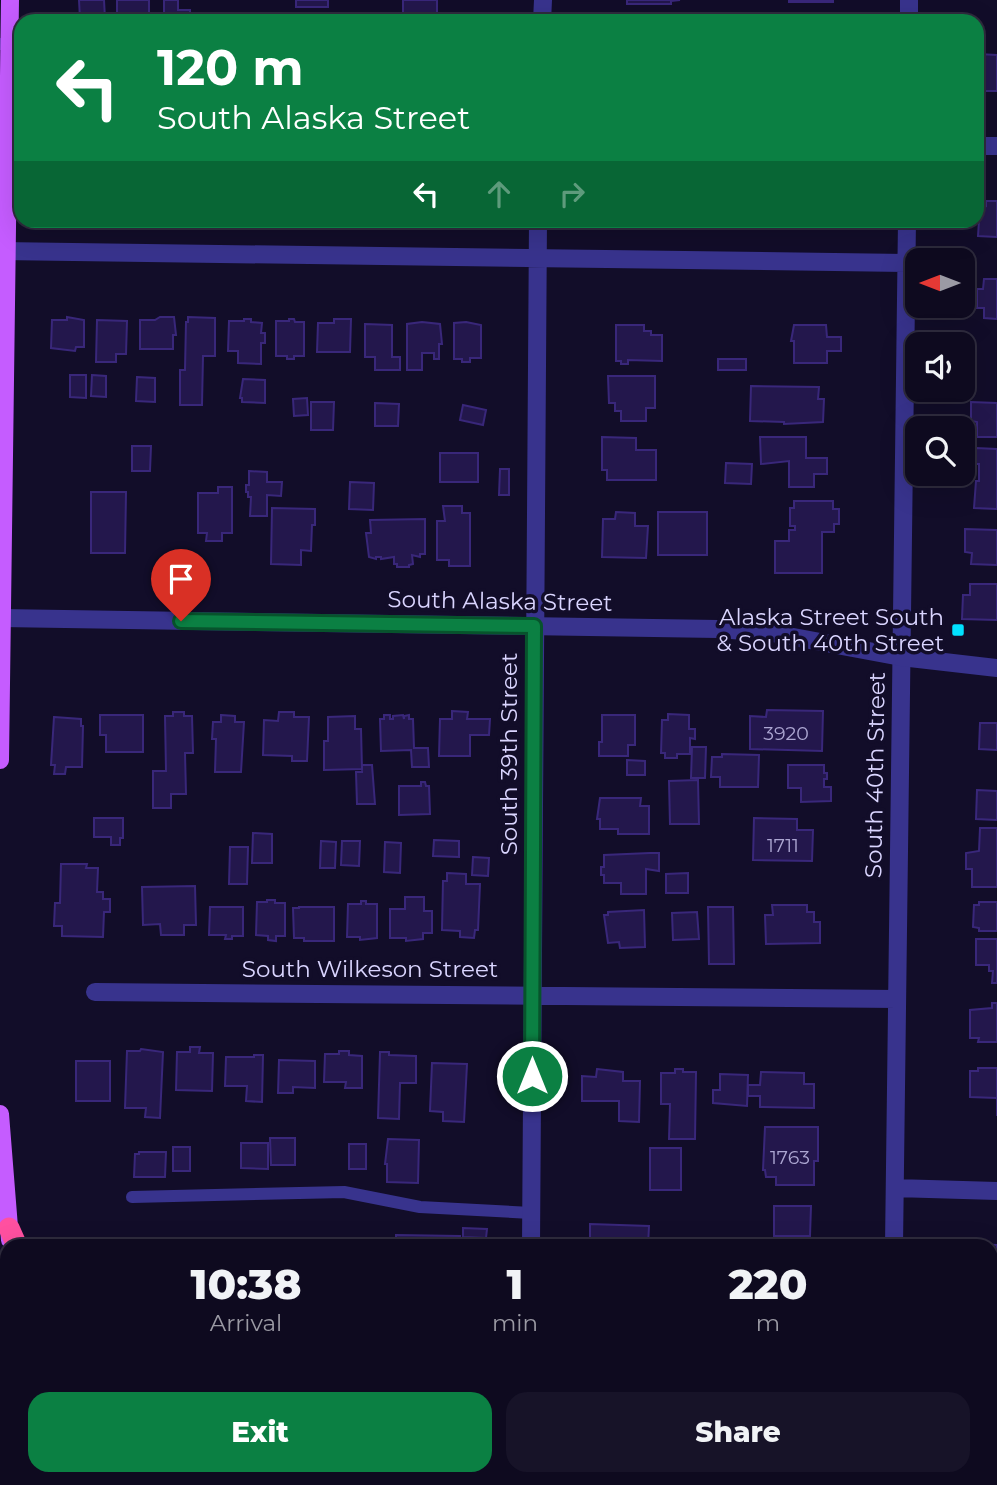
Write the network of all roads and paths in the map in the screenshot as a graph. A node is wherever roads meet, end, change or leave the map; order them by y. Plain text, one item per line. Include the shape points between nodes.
1 (10, 0) edge
2 (10, 44) edge
3 (538, 228) edge
4 (907, 228) edge
5 (906, 248) edge
6 (4, 251) edge
7 (538, 258) junction
8 (905, 263) edge
9 (905, 318) edge
10 (1, 618) edge
11 (534, 626) junction
12 (901, 657) junction
13 (997, 668) edge
14 (0, 760) edge
15 (94, 992) dead end
16 (532, 994) junction
17 (897, 999) junction
18 (0, 1114) edge
19 (895, 1188) junction
20 (997, 1191) edge
21 (132, 1197) dead end
22 (531, 1213) junction
23 (11, 1239) edge
24 (531, 1239) edge
25 (894, 1239) edge

1 - 2 main road
2 - 6 main road
3 - 7 street, South 39th Street
4 - 5 street, South 40th Street
6 - 7 street
6 - 10 main road
7 - 8 street
7 - 11 street, South 39th Street
9 - 12 street, South 40th Street
10 - 11 street, South Alaska Street
10 - 14 main road
11 - 12 street, South Alaska Street via 747,630
11 - 16 street, South 39th Street
12 - 13 street, South Alaska Street
12 - 17 street, South 40th Street
15 - 16 street, South Wilkeson Street
16 - 17 street, South Wilkeson Street
16 - 22 street, South 39th Street
17 - 19 street, South 40th Street
18 - 23 main road
19 - 20 street
19 - 25 street, South 40th Street
21 - 22 lane via 344,1192 421,1207
22 - 24 street, South 39th Street

